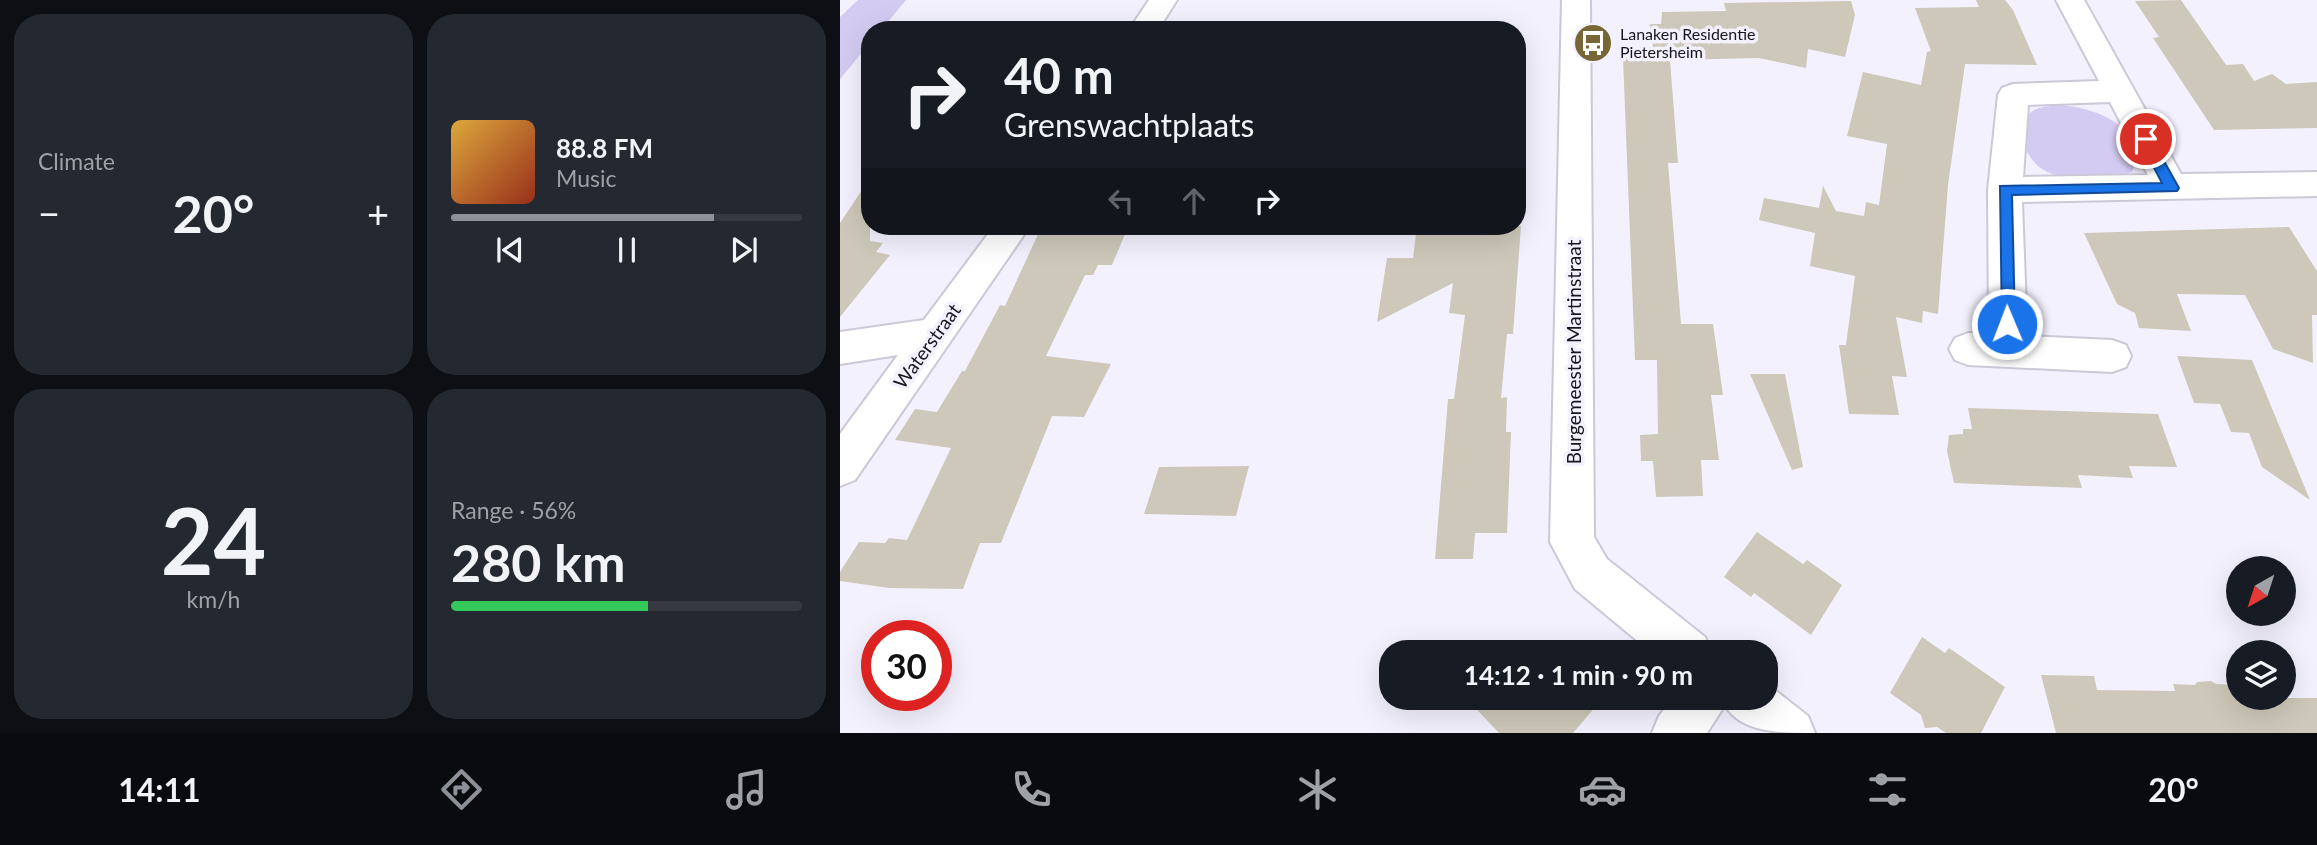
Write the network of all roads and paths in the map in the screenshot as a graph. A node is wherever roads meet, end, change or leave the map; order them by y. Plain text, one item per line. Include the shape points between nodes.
1 (1163, 0) edge
2 (1576, 0) edge
3 (2070, 0) edge
4 (1149, 21) edge
5 (2119, 91) junction
6 (2317, 184) edge
7 (2172, 188) junction
8 (2005, 190) junction
9 (1006, 235) edge
10 (935, 334) junction
11 (840, 348) edge
12 (1968, 349) dead end
13 (2008, 350) junction
14 (2112, 356) dead end
15 (840, 467) edge
16 (1673, 640) edge
17 (1694, 710) edge
18 (1761, 710) edge
19 (1676, 733) edge
20 (1791, 733) edge

1 - 4 street
2 - 16 street, Burgemeester Martinstraat via 1573,542 1591,574
3 - 5 street
5 - 7 street
5 - 8 street via 2012,95
6 - 7 street
7 - 8 street
8 - 13 street
9 - 10 street, Waterstraat
10 - 11 street
10 - 15 street, Waterstraat
12 - 13 street
13 - 14 street
17 - 19 street
18 - 20 street

